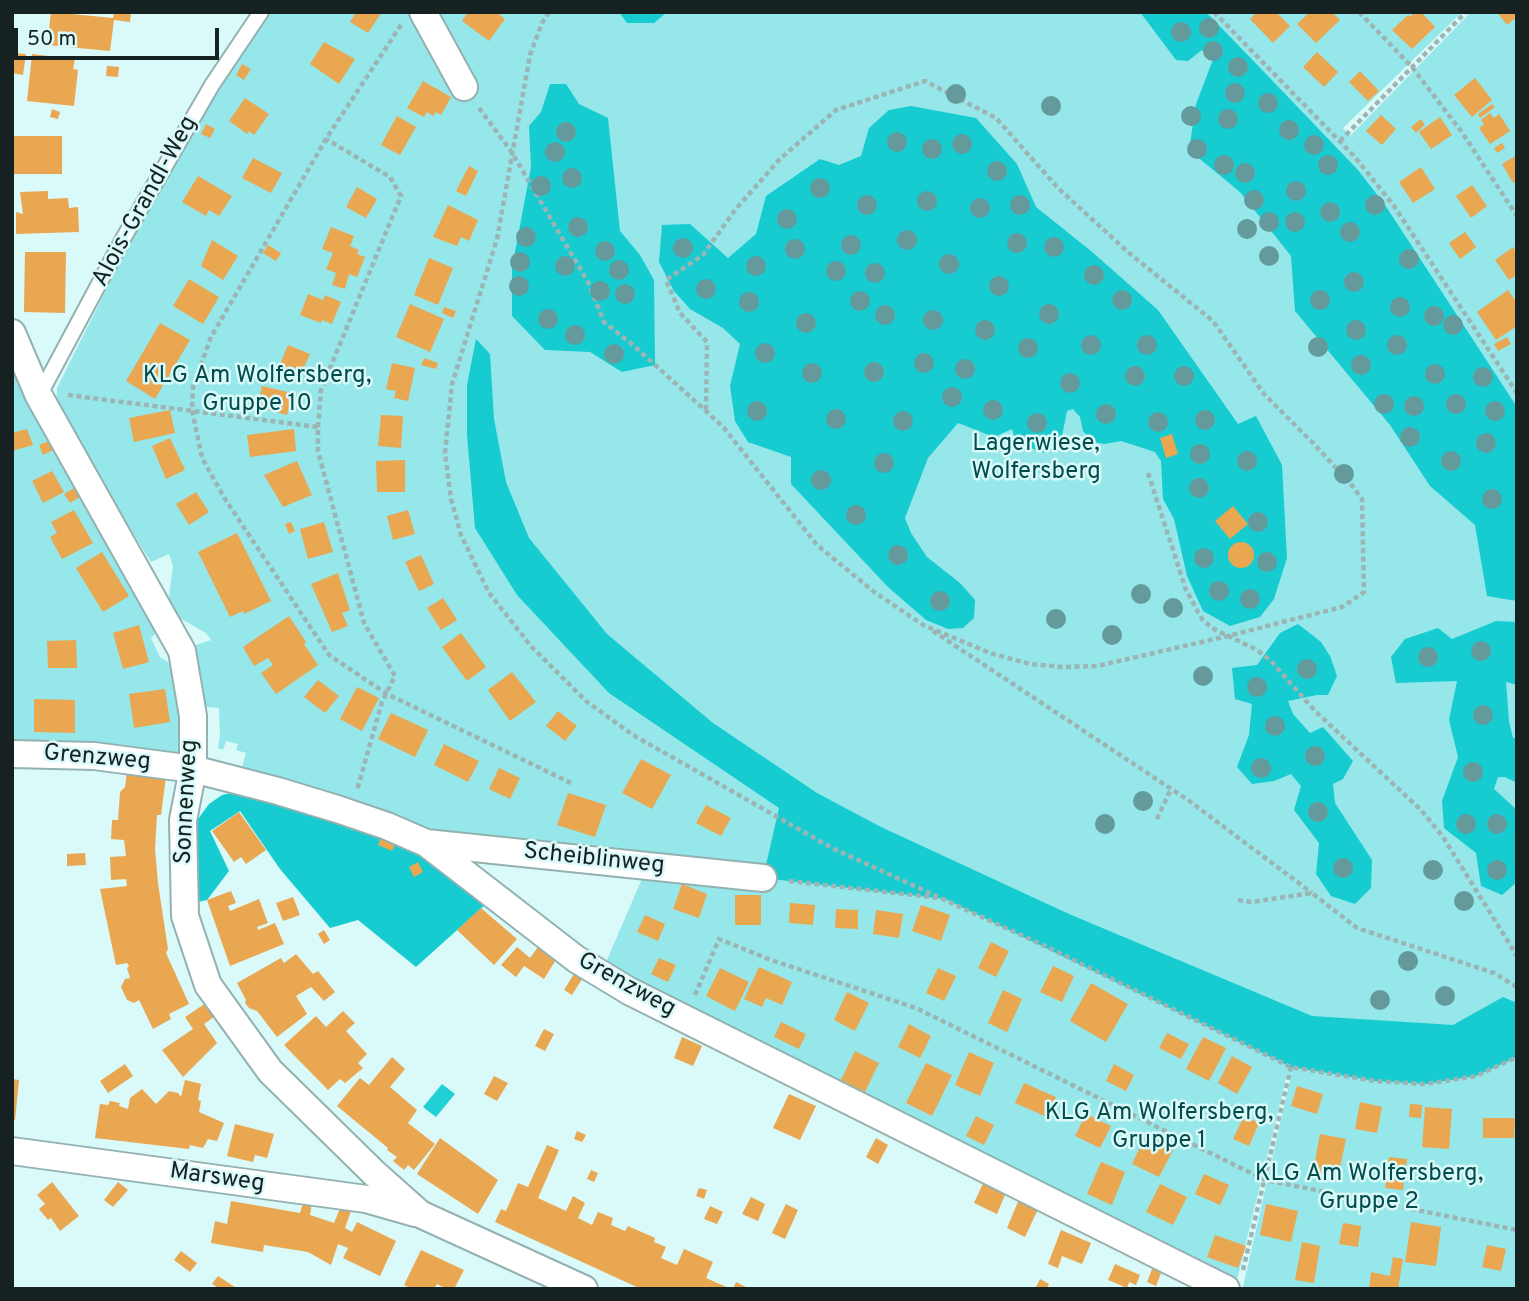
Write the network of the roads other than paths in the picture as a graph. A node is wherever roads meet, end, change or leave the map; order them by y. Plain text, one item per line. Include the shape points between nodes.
1 (261, 12) edge
2 (412, 18) edge
3 (464, 87) road end
4 (12, 332) edge
5 (41, 393) junction
6 (12, 754) edge
7 (192, 769) junction
8 (426, 843) junction
9 (762, 878) road end
10 (12, 1151) edge
11 (420, 1214) junction
12 (1234, 1282) edge
13 (584, 1289) edge

1 - 5 lane, Alois-Grandl-Weg via 205,97 124,237
2 - 3 street
4 - 5 street, Sonnenweg
5 - 7 street, Sonnenweg via 182,651 192,716
6 - 7 street, Grenzweg via 94,756
7 - 8 street, Grenzweg via 278,791
7 - 11 street, Sonnenweg via 183,820 185,916 208,985 270,1071
8 - 9 street, Scheiblinweg
8 - 12 street, Grenzweg via 576,959 629,991
10 - 11 street, Marsweg via 366,1199
11 - 13 street, Sonnenweg

